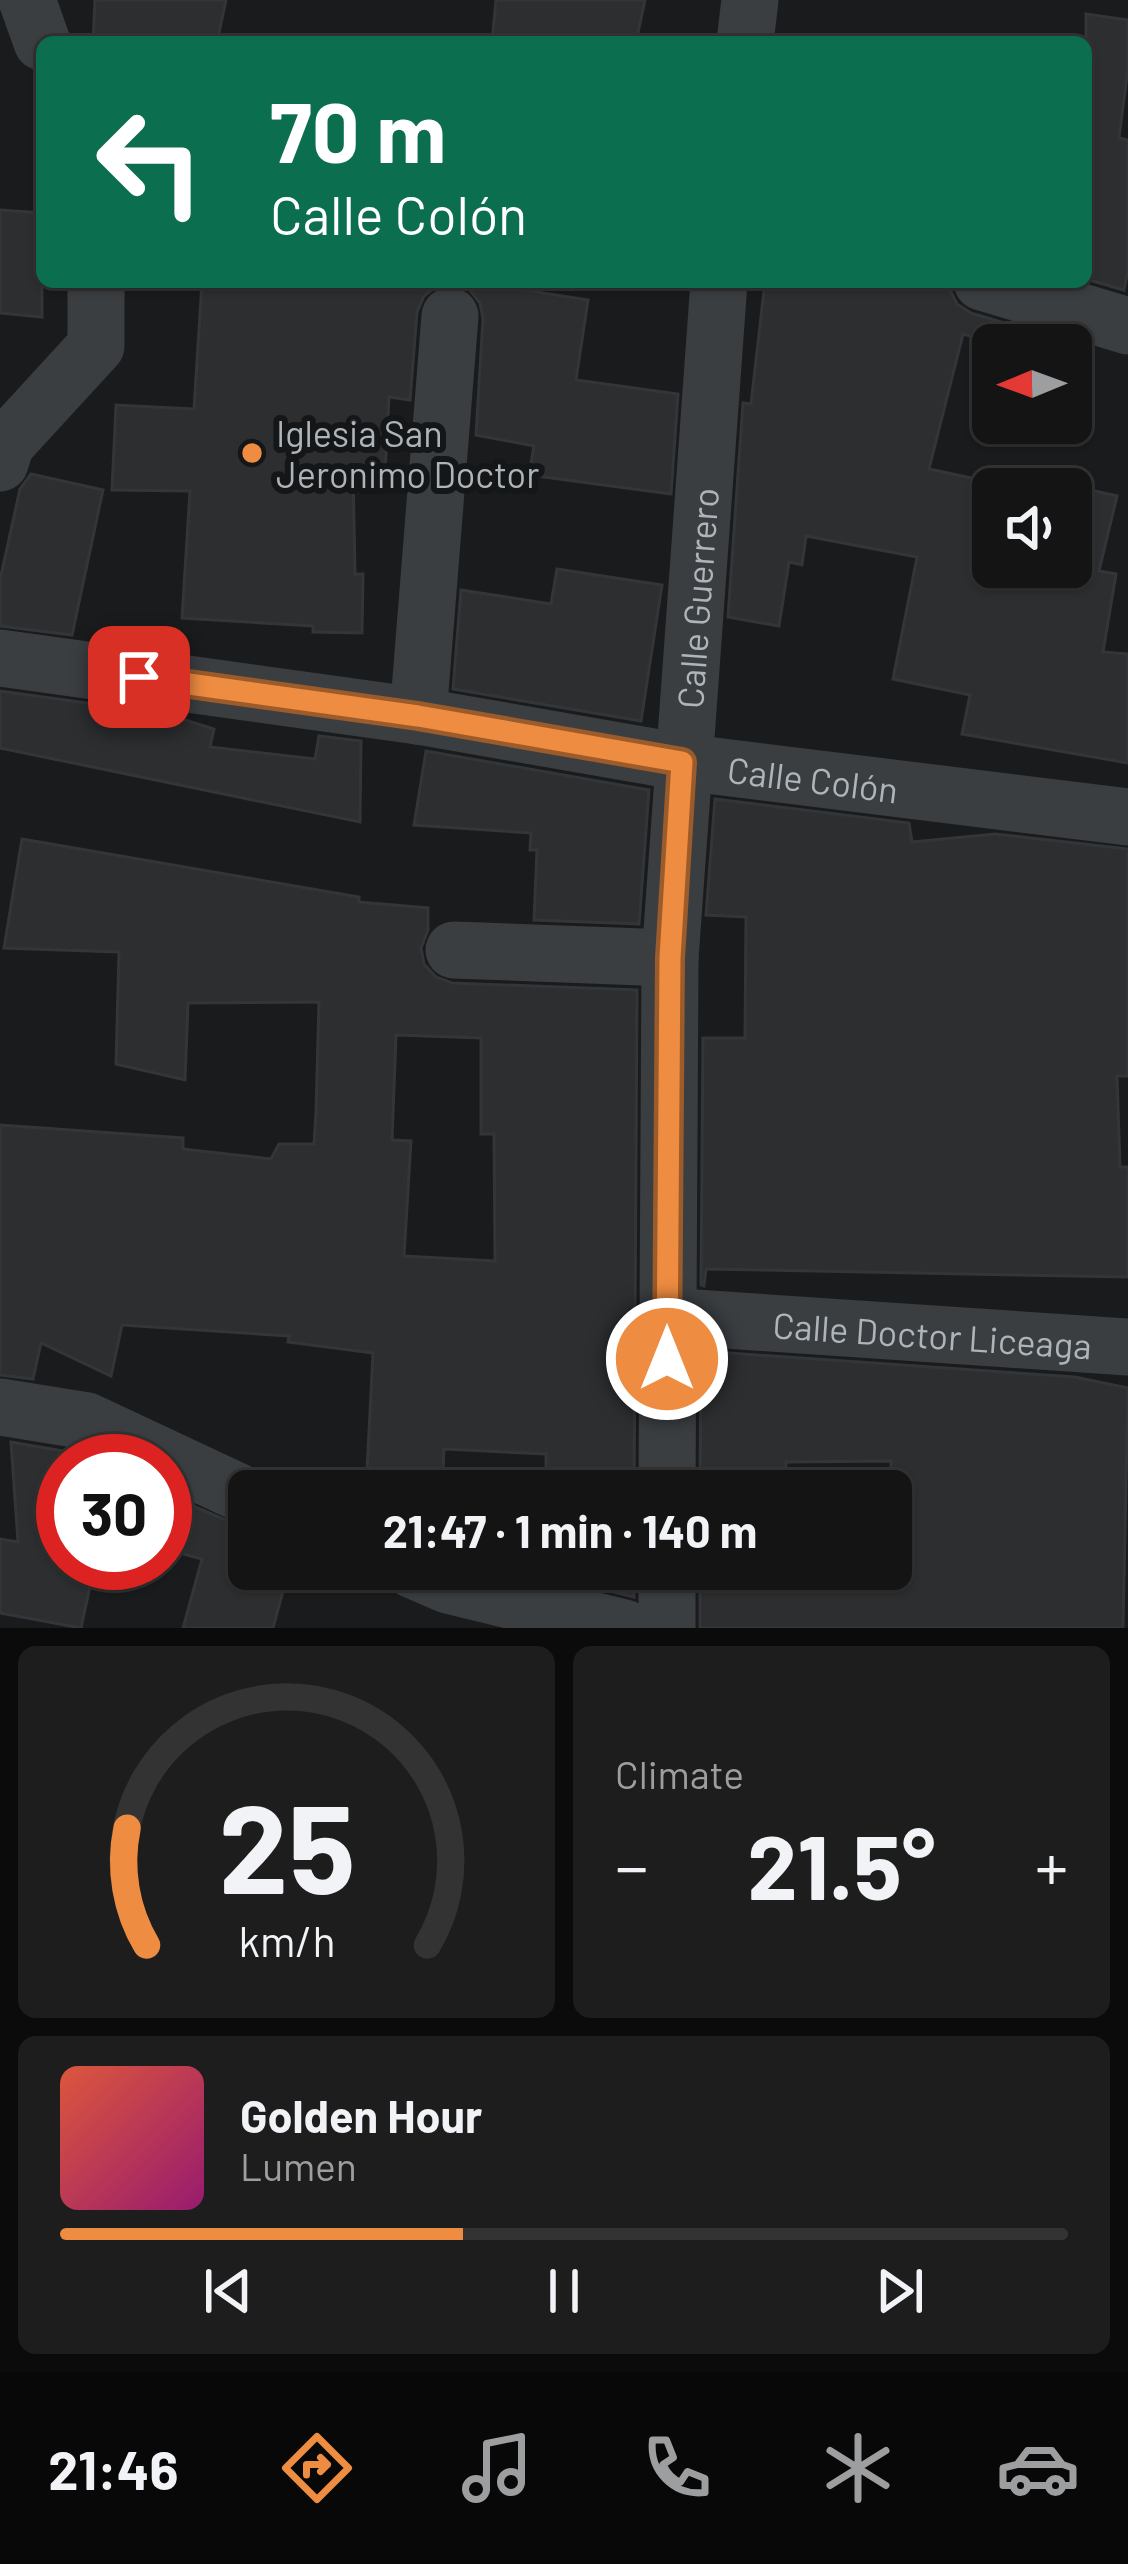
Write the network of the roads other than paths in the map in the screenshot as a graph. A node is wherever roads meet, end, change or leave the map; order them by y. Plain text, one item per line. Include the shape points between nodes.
1 (27, 0) edge
2 (750, 0) edge
3 (40, 36) edge
4 (746, 36) edge
5 (97, 288) edge
6 (719, 288) edge
7 (1021, 288) edge
8 (450, 316) dead end
9 (1128, 326) edge
10 (0, 463) edge
11 (0, 658) edge
12 (418, 716) junction
13 (682, 762) junction
14 (1128, 817) edge
15 (454, 950) dead end
16 (670, 958) junction
17 (667, 1316) junction
18 (1128, 1347) edge
19 (0, 1407) edge
20 (667, 1470) edge
21 (228, 1487) edge
22 (468, 1590) edge
23 (667, 1590) edge
24 (624, 1628) edge
25 (668, 1628) edge

1 - 3 street
2 - 4 street
5 - 10 street via 96,346 6,444
6 - 13 street, Calle Guerrero
7 - 9 street
8 - 12 street
11 - 12 street, Calle Colón
12 - 13 street, Calle Colón
13 - 14 street, Calle Colón
13 - 16 street, Calle Guerrero
15 - 16 street
16 - 17 street, Calle Guerrero
17 - 18 street, Calle Doctor Liceaga
17 - 20 street, Calle Guerrero
19 - 21 street via 87,1421
22 - 24 street
23 - 25 street

